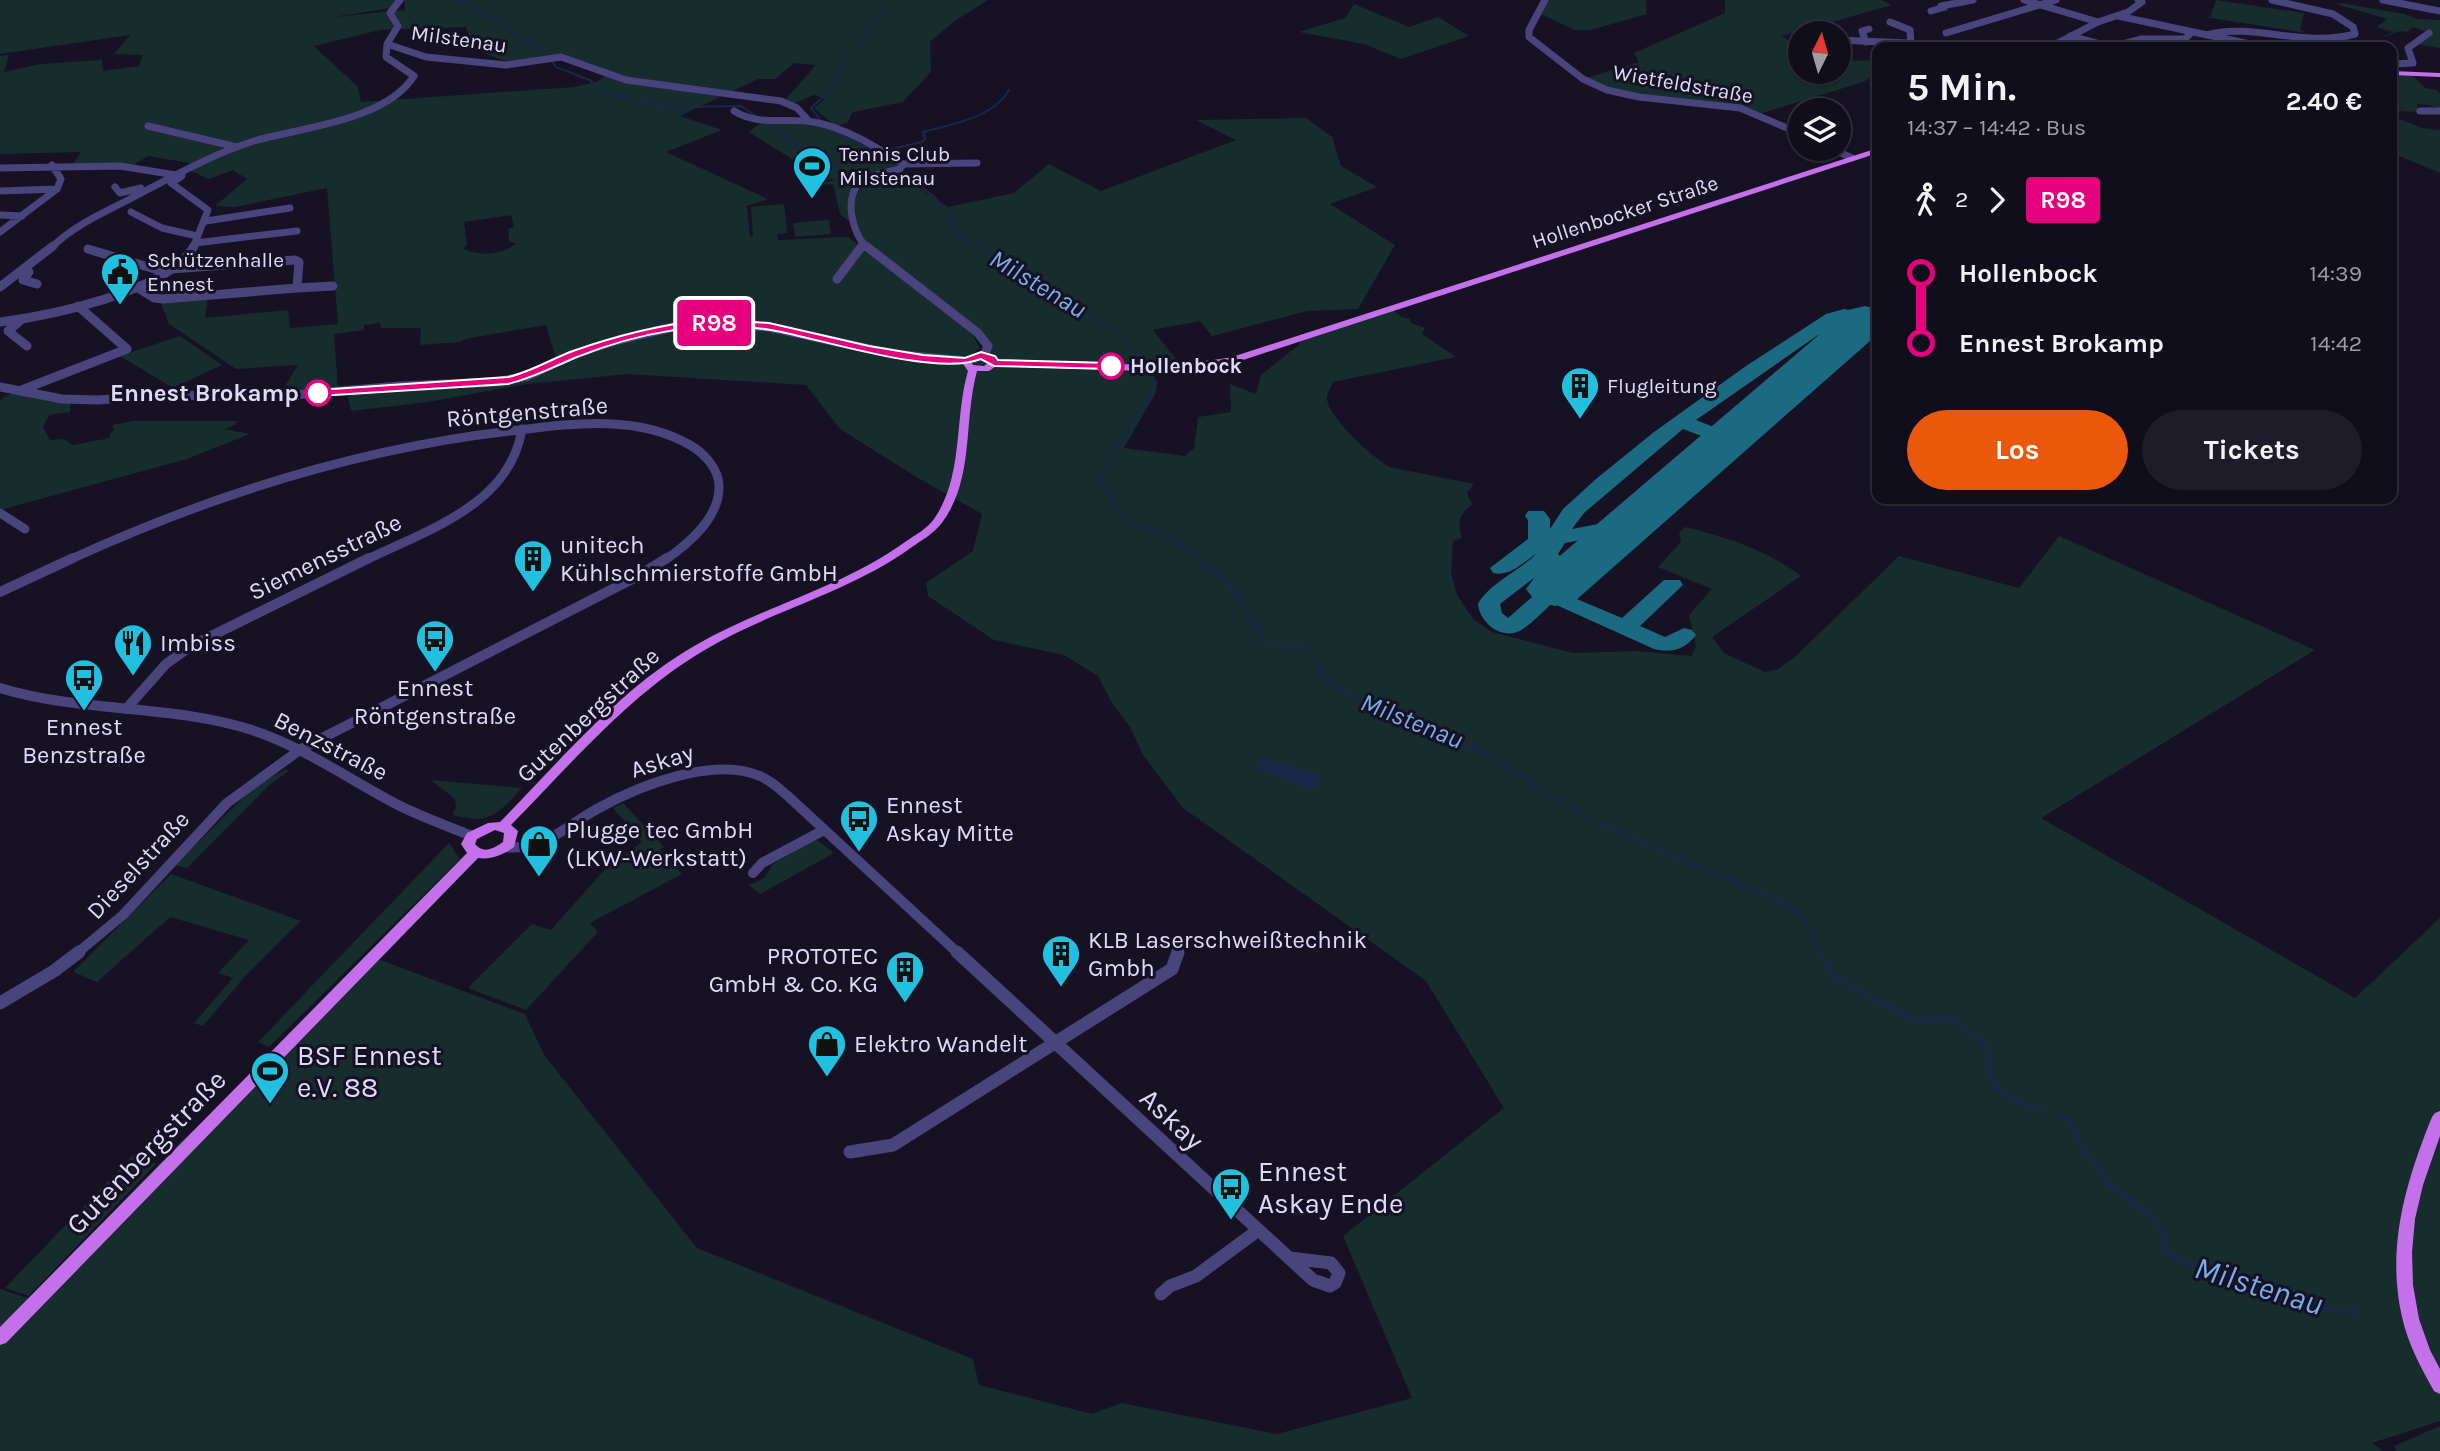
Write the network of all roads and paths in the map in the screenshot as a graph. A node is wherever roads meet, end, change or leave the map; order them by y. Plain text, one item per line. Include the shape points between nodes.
1 (400, 0) edge
2 (1545, 0) edge
3 (1973, 0) edge
4 (2024, 0) edge
5 (2056, 0) edge
6 (2272, 0) edge
7 (2383, 0) edge
8 (2142, 1) edge
9 (2041, 5) junction
10 (1931, 11) dead end
11 (2440, 12) edge
12 (2118, 16) junction
13 (1890, 22) dead end
14 (2098, 22) junction
15 (2214, 25) dead end
16 (1869, 29) dead end
17 (2192, 32) junction
18 (1946, 33) dead end
19 (2428, 33) dead end
20 (2267, 34) junction
21 (2206, 35) junction
22 (2070, 36) junction
23 (1852, 41) edge
24 (1866, 42) junction
25 (1872, 42) edge
26 (1911, 42) edge
27 (2059, 42) edge
28 (2092, 42) edge
29 (2130, 42) edge
30 (2240, 42) edge
31 (387, 44) junction
32 (2397, 64) edge
33 (2397, 73) edge
34 (2440, 75) edge
35 (734, 111) dead end
36 (2420, 111) dead end
37 (2440, 111) edge
38 (809, 121) junction
39 (148, 126) dead end
40 (1788, 128) edge
41 (237, 147) junction
42 (1872, 152) edge
43 (1852, 158) joint
44 (977, 163) dead end
45 (52, 165) junction
46 (902, 166) junction
47 (0, 168) edge
48 (177, 174) junction
49 (115, 187) dead end
50 (151, 188) junction
51 (58, 189) junction
52 (0, 191) edge
53 (290, 208) dead end
54 (131, 212) dead end
55 (0, 215) edge
56 (22, 216) junction
57 (206, 221) junction
58 (297, 231) dead end
59 (0, 232) edge
60 (196, 240) junction
61 (863, 245) junction
62 (88, 249) dead end
63 (27, 269) junction
64 (168, 271) junction
65 (837, 279) dead end
66 (37, 284) dead end
67 (135, 286) junction
68 (332, 286) dead end
69 (0, 288) edge
70 (297, 288) junction
71 (78, 306) junction
72 (1385, 312) joint
73 (22, 319) junction
74 (0, 322) edge
75 (27, 346) dead end
76 (984, 356) junction
77 (994, 363) junction
78 (970, 365) junction
79 (0, 387) edge
80 (19, 391) junction
81 (522, 429) junction
82 (0, 513) edge
83 (25, 529) dead end
84 (0, 592) edge
85 (0, 688) edge
86 (126, 709) junction
87 (301, 748) junction
88 (503, 826) junction
89 (824, 830) junction
90 (472, 836) junction
91 (506, 847) junction
92 (475, 853) junction
93 (753, 873) dead end
94 (1180, 948) dead end
95 (0, 1003) edge
96 (1054, 1043) junction
97 (2440, 1117) edge
98 (850, 1152) dead end
99 (1257, 1231) junction
100 (1290, 1258) dead end
101 (1161, 1294) dead end
102 (0, 1338) edge
103 (2440, 1386) edge

1 - 31 street via 390,13 398,26
2 - 40 street, Wietfeldstraße via 1529,30 1530,37 1585,80 1630,96 1740,108
3 - 10 street
4 - 9 street
5 - 9 street
6 - 20 street via 2333,14 2353,27 2355,34 2335,39
7 - 11 street
8 - 12 street
9 - 14 street
9 - 18 street
12 - 14 street
12 - 17 street
13 - 26 street via 1910,30
14 - 22 street
15 - 20 street
16 - 24 street via 1862,31
17 - 21 street
17 - 29 street via 2185,39
19 - 32 street via 2408,48 2413,63
20 - 21 street
21 - 30 street
22 - 27 street
22 - 28 street
23 - 24 street
24 - 25 street
31 - 38 street, Milstenau via 419,55 511,65 556,57 646,84 781,101 797,108
31 - 41 street via 386,57 414,76 398,96 352,116
33 - 34 main road
35 - 38 street, Milstenau via 767,122
36 - 37 street
38 - 46 street, Milstenau via 832,127
39 - 41 street
41 - 48 street
42 - 43 main road, Hollenbocker Straße
43 - 72 main road, Hollenbocker Straße
44 - 46 street, Milstenau
45 - 47 street
45 - 48 street via 120,166
45 - 51 street via 61,177
46 - 61 street, Milstenau via 860,181 855,189 850,209
48 - 50 street
48 - 57 street via 182,176 171,183 208,210
49 - 50 street via 120,193
50 - 63 street via 66,232
51 - 52 street
51 - 56 street
53 - 57 street
54 - 60 street via 154,227
55 - 56 street
56 - 59 street
57 - 60 street
58 - 60 street
60 - 64 street via 189,256
61 - 65 street
61 - 76 street via 978,333 988,346
62 - 64 street
63 - 66 street via 31,270 23,280
63 - 69 street
64 - 67 street
64 - 70 street via 295,260 299,262
67 - 70 street via 154,298 176,299
67 - 71 street
68 - 70 street
71 - 73 street
71 - 80 street via 127,349
72 - 77 main road, Hollenbocker Straße via 1234,360 1196,366
73 - 74 street
73 - 75 street via 8,331
76 - 77 main road
76 - 78 main road via 972,357
77 - 78 main road, Hollenbocker Straße via 986,369
78 - 80 street via 892,354 769,327 711,323 618,340 528,376 495,382 260,397 163,395 79,400
78 - 88 main road, Gutenbergstraße via 958,481 936,523 869,571 738,627 653,680
79 - 80 street
81 - 84 street, Röntgenstraße via 408,446 275,480 148,526
81 - 86 street, Siemensstraße via 521,446 509,472 481,500 191,646 166,664
81 - 87 street, Röntgenstraße via 603,424 666,433 706,456 721,489 700,533 678,552
82 - 83 street
85 - 86 street, Benzstraße via 68,705
86 - 87 street, Benzstraße via 233,724
87 - 90 street, Benzstraße via 400,805
87 - 95 street, Dieselstraße via 227,803 95,940
88 - 90 main road, Gutenbergstraße via 487,827
88 - 91 main road via 513,835
89 - 91 street, Askay via 772,783 747,771 724,769 634,792 529,848
89 - 93 street via 762,863
89 - 96 street, Askay
90 - 92 main road via 468,844
91 - 92 main road via 489,854
92 - 102 main road, Gutenbergstraße
94 - 96 street via 1172,969
96 - 98 street via 894,1145
96 - 99 street, Askay
97 - 103 main road via 2408,1210 2402,1264 2409,1317
99 - 100 street, Askay
99 - 101 street via 1196,1276

